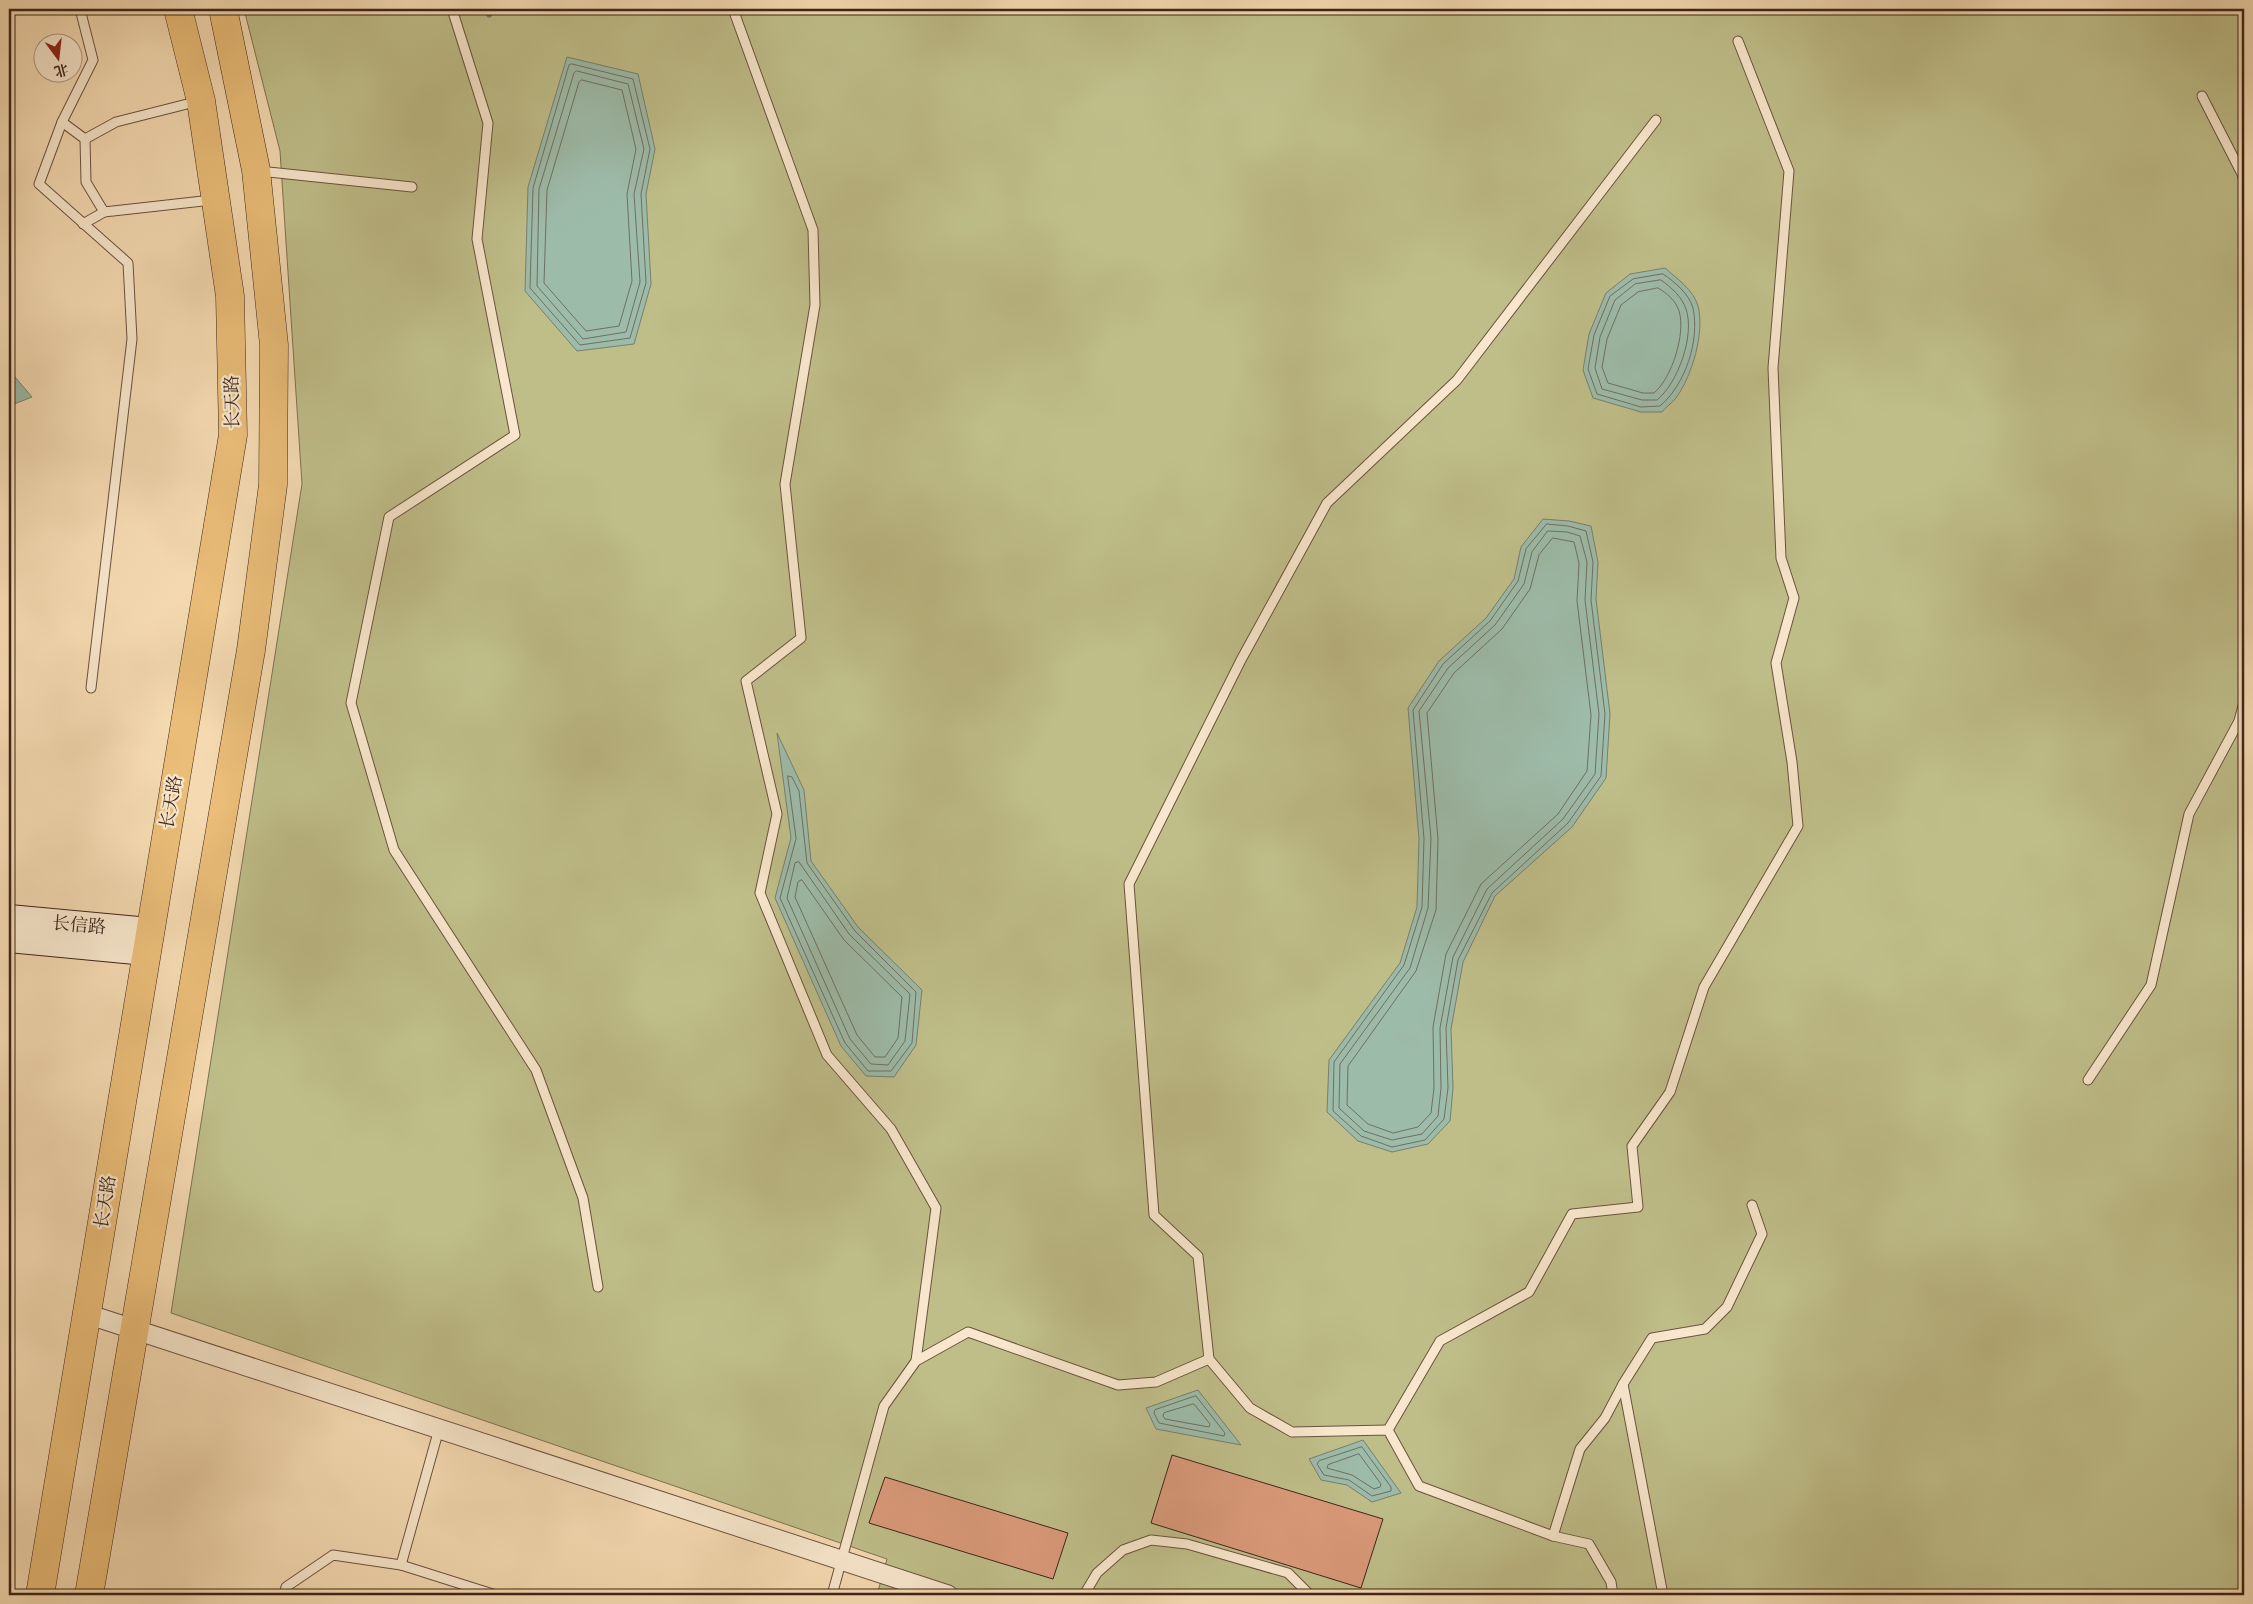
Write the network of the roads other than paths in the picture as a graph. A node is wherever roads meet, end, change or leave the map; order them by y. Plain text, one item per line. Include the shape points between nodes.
1 (80, 9) edge
2 (178, 9) edge
3 (223, 9) edge
4 (452, 9) edge
5 (733, 9) edge
6 (1738, 41) dead end
7 (2202, 96) dead end
8 (201, 101) junction
9 (1656, 120) dead end
10 (62, 122) junction
11 (85, 139) junction
12 (256, 170) junction
13 (2244, 187) edge
14 (412, 188) dead end
15 (216, 200) junction
16 (104, 212) junction
17 (84, 224) junction
18 (91, 688) dead end
19 (2244, 702) edge
20 (9, 918) edge
21 (9, 940) edge
22 (148, 941) junction
23 (2088, 1080) dead end
24 (1752, 1205) dead end
25 (598, 1287) dead end
26 (86, 1314) junction
27 (134, 1328) junction
28 (1209, 1359) junction
29 (916, 1360) junction
30 (1623, 1384) junction
31 (438, 1429) junction
32 (1388, 1430) junction
33 (1553, 1536) junction
34 (842, 1561) junction
35 (401, 1565) junction
36 (40, 1595) edge
37 (89, 1595) edge
38 (284, 1595) edge
39 (496, 1595) edge
40 (832, 1595) edge
41 (948, 1595) edge
42 (1084, 1595) edge
43 (1310, 1595) edge
44 (1613, 1595) edge
45 (1663, 1595) edge

1 - 10 lane via 93,60
2 - 8 main road, 长天路
3 - 12 main road
4 - 25 lane via 488,123 477,239 514,435 389,517 351,703 394,850 536,1070 583,1198
5 - 29 lane via 812,230 815,295 785,484 801,638 746,681 777,814 760,893 827,1055 891,1129 936,1208
6 - 32 lane via 1789,170 1773,368 1781,558 1794,598 1776,663 1792,762 1798,826 1704,987 1670,1092 1632,1146 1638,1207 1572,1214 1529,1292 1440,1341
7 - 13 lane via 2244,176
8 - 11 lane via 116,122
8 - 15 main road, 长天路
9 - 28 lane via 1457,380 1327,503 1241,660 1129,884 1154,1215 1198,1256
10 - 11 lane
10 - 17 lane via 38,184
11 - 16 lane via 86,182
12 - 14 lane
12 - 27 main road via 274,344 273,485 251,650
15 - 16 lane
15 - 22 main road, 长天路 via 230,296 233,435
16 - 17 lane
17 - 18 lane via 128,263 132,339
19 - 23 lane via 2239,721 2189,814 2151,985
20 - 22 main road, 长信路
21 - 22 main road, 长信路
22 - 26 main road, 长天路
24 - 30 lane via 1762,1234 1727,1307 1705,1329 1652,1338
26 - 27 street
26 - 36 main road, 长天路
27 - 31 street
27 - 37 main road
28 - 29 lane via 1156,1382 1118,1384 968,1332
28 - 32 lane via 1250,1408 1292,1432
29 - 34 lane via 884,1406
30 - 33 lane via 1605,1418 1580,1449
30 - 45 lane
31 - 34 street
31 - 35 lane
32 - 33 lane via 1419,1486
33 - 44 lane via 1589,1544 1611,1582
34 - 40 lane
34 - 41 street
35 - 38 lane via 333,1555 286,1587
35 - 39 lane
42 - 43 lane via 1098,1573 1123,1550 1151,1540 1187,1544 1288,1573

